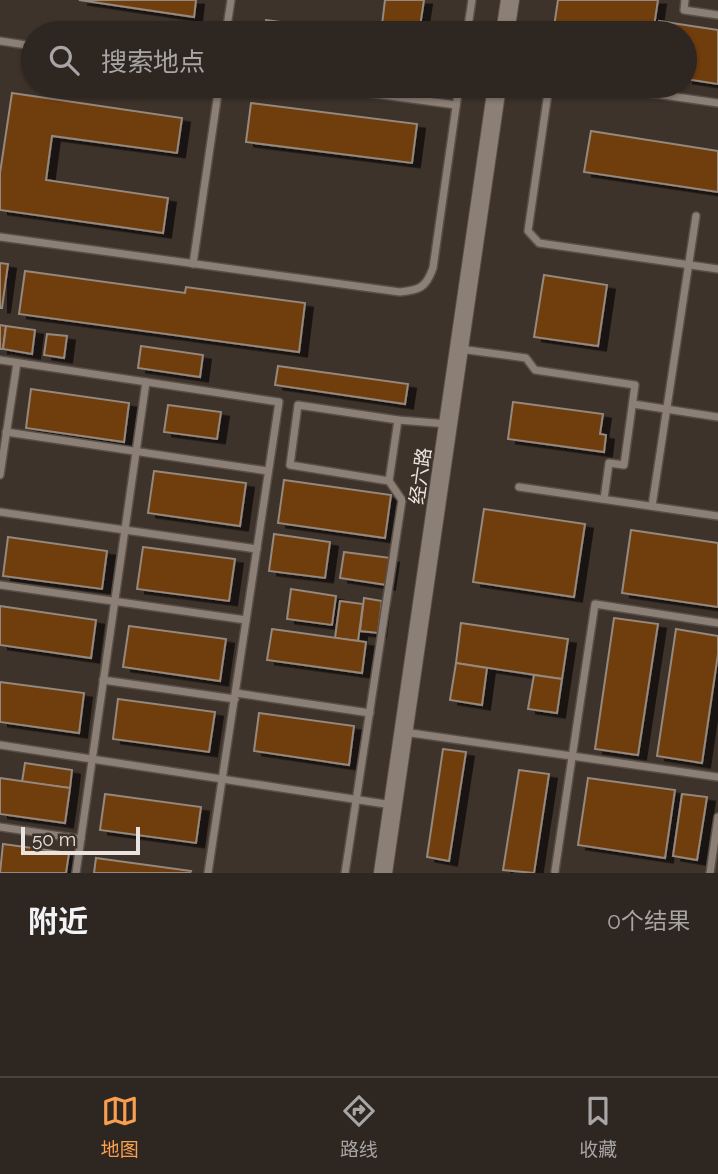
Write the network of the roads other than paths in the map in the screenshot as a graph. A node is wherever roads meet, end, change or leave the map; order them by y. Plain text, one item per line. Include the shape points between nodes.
1 (231, 0) edge
2 (472, 0) edge
3 (510, 0) edge
4 (685, 0) edge
5 (718, 15) edge
6 (228, 21) edge
7 (469, 21) edge
8 (507, 21) edge
9 (0, 41) edge
10 (21, 44) edge
11 (217, 98) edge
12 (400, 98) edge
13 (457, 98) edge
14 (495, 98) edge
15 (547, 98) edge
16 (684, 98) edge
17 (718, 103) edge
18 (456, 106) junction
19 (696, 216) dead end
20 (0, 237) edge
21 (193, 264) junction
22 (688, 265) junction
23 (718, 269) edge
24 (459, 349) junction
25 (0, 360) edge
26 (17, 363) junction
27 (146, 382) junction
28 (633, 404) junction
29 (667, 409) junction
30 (718, 416) edge
31 (398, 420) junction
32 (448, 424) junction
33 (6, 432) junction
34 (136, 452) junction
35 (268, 471) junction
36 (0, 475) edge
37 (389, 481) junction
38 (519, 487) dead end
39 (604, 499) junction
40 (652, 506) junction
41 (0, 512) edge
42 (718, 516) edge
43 (125, 530) junction
44 (257, 549) junction
45 (0, 585) edge
46 (115, 601) junction
47 (246, 620) junction
48 (718, 622) edge
49 (103, 680) junction
50 (235, 696) junction
51 (370, 713) junction
52 (404, 732) junction
53 (0, 745) edge
54 (572, 756) junction
55 (92, 759) junction
56 (718, 778) edge
57 (223, 779) junction
58 (356, 800) junction
59 (393, 805) junction
60 (718, 817) edge
61 (0, 827) edge
62 (80, 839) junction
63 (555, 871) dead end
64 (76, 873) edge
65 (208, 873) edge
66 (345, 873) edge
67 (383, 873) edge
68 (710, 873) edge

1 - 6 lane
2 - 7 lane
3 - 8 street
4 - 5 lane via 684,10
9 - 10 lane
11 - 21 lane
12 - 18 lane
13 - 18 lane
14 - 24 street, 经六路
15 - 22 lane via 528,231 539,243
16 - 17 lane
18 - 21 lane via 433,268 428,282 416,290 400,292
19 - 22 lane
20 - 21 lane
22 - 23 lane
22 - 29 lane
24 - 28 lane via 526,358 535,370 635,385
24 - 32 street, 经六路
25 - 26 lane
26 - 27 lane
26 - 33 lane
27 - 34 lane
27 - 35 lane via 279,402
28 - 29 lane
28 - 39 lane via 624,465 609,463
29 - 30 lane
29 - 40 lane
31 - 32 lane
31 - 37 lane
31 - 37 lane via 298,405 290,465
32 - 52 street, 经六路
33 - 34 lane
33 - 36 lane
34 - 35 lane
34 - 43 lane
35 - 44 lane
37 - 51 lane via 402,500
38 - 39 lane
39 - 40 lane
40 - 42 lane
41 - 43 lane
43 - 44 lane
43 - 46 lane
44 - 47 lane
45 - 46 lane
46 - 47 lane
46 - 49 lane
47 - 50 lane
48 - 54 lane via 595,604
49 - 50 lane
49 - 55 lane
50 - 51 lane
50 - 57 lane
51 - 58 lane
52 - 54 lane
52 - 59 street, 经六路
53 - 55 lane
54 - 56 lane
54 - 63 lane
55 - 57 lane
55 - 62 lane
57 - 58 lane
57 - 65 lane
58 - 59 lane
58 - 66 lane
59 - 67 street, 经六路
60 - 68 lane
61 - 62 lane
62 - 64 lane

